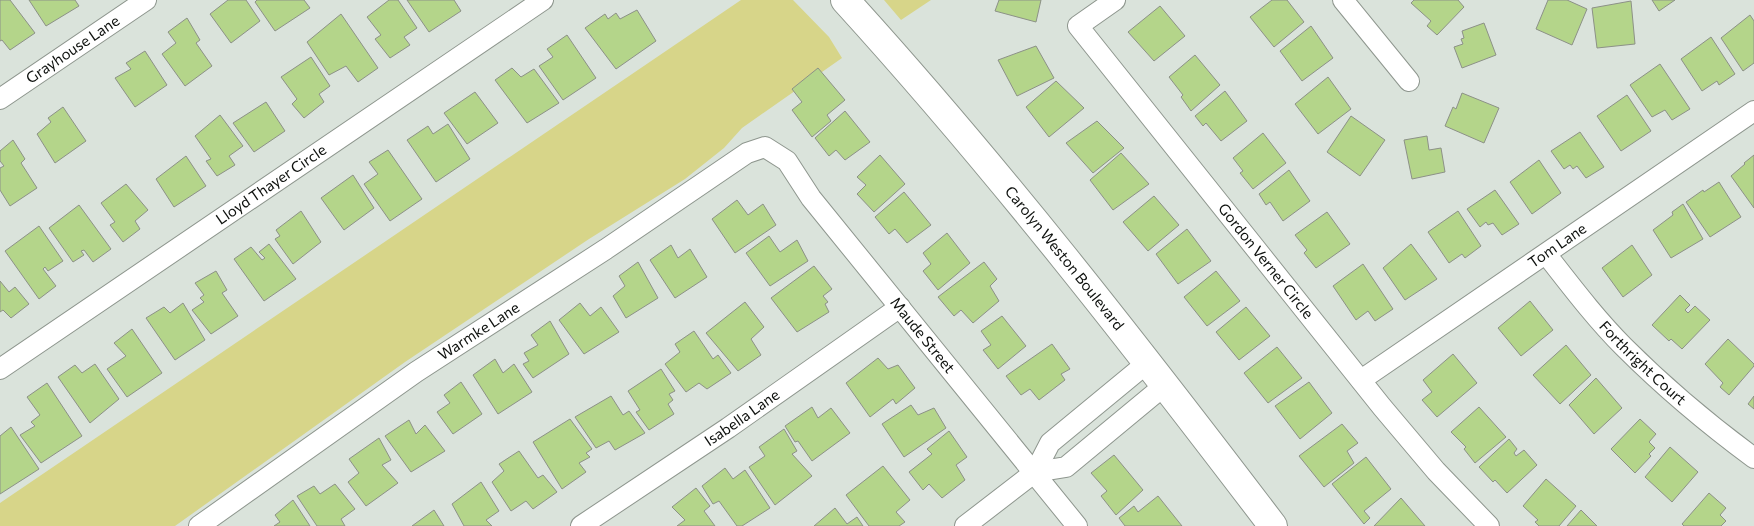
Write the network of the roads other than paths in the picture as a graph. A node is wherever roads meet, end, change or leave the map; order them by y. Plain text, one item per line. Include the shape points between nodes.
1 (146, 0) edge
2 (543, 0) edge
3 (845, 0) edge
4 (1115, 0) edge
5 (1343, 0) edge
6 (1409, 81) dead end
7 (0, 99) edge
8 (1754, 111) edge
9 (765, 147) joint
10 (1546, 254) junction
11 (900, 307) junction
12 (1148, 363) junction
13 (0, 369) edge
14 (1361, 380) junction
15 (1165, 385) junction
16 (1754, 458) edge
17 (1035, 472) junction
18 (199, 526) edge
19 (581, 526) edge
20 (965, 526) edge
21 (1077, 526) edge
22 (1273, 526) edge
23 (1489, 526) edge

1 - 7 street, Grayhouse Lane
2 - 13 street, Lloyd Thayer Circle
3 - 12 street, Carolyn Weston Boulevard via 977,151
4 - 14 street, Gordon Verner Circle via 1078,26
5 - 6 street
8 - 10 street, Tom Lane
9 - 11 street, Maude Street via 787,161 811,198
9 - 18 street, Warmke Lane via 747,154 416,372
10 - 14 street, Tom Lane
10 - 16 street, Forthright Court via 1623,346 1668,390
11 - 17 street, Maude Street
11 - 19 street, Isabella Lane
12 - 15 street, Carolyn Weston Boulevard
12 - 17 street via 1050,443
14 - 23 street, Gordon Verner Circle via 1436,471
15 - 17 street via 1066,467
15 - 22 street, Carolyn Weston Boulevard
17 - 20 street
17 - 21 street, Maude Street

